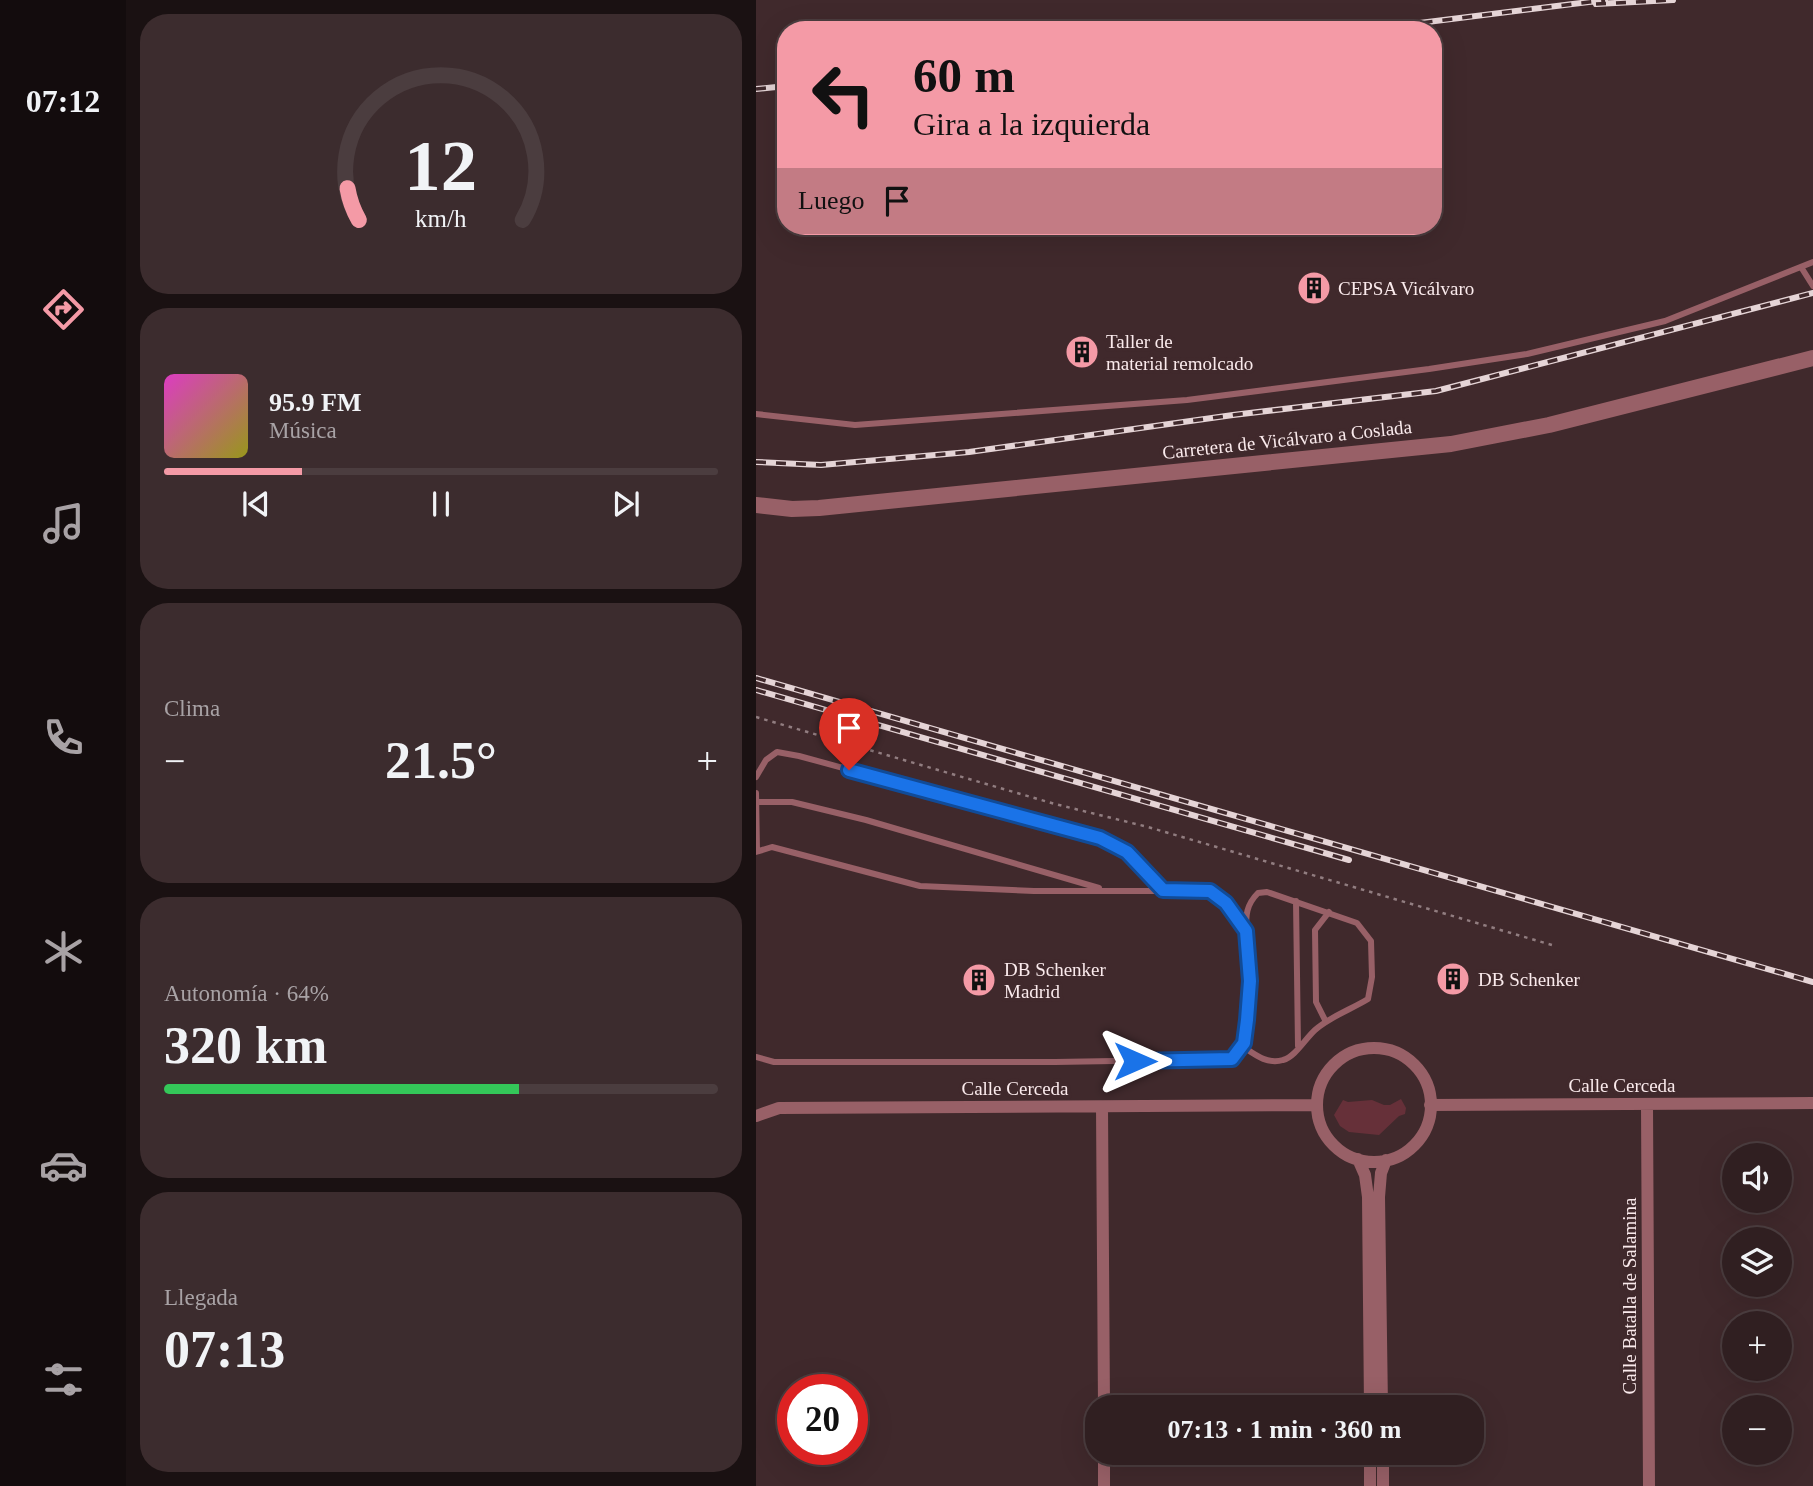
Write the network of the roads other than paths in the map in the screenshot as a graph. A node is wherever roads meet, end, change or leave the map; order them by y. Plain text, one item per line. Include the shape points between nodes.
1 (1813, 261) edge
2 (1801, 267) junction
3 (1813, 286) edge
4 (1813, 358) edge
5 (756, 414) edge
6 (756, 505) edge
7 (756, 777) edge
8 (756, 793) edge
9 (756, 802) edge
10 (756, 852) edge
11 (1108, 890) junction
12 (1163, 890) junction
13 (1296, 901) junction
14 (1329, 912) junction
15 (1246, 931) junction
16 (1326, 1022) junction
17 (1242, 1046) junction
18 (1298, 1047) junction
19 (756, 1057) edge
20 (1813, 1103) edge
21 (1317, 1105) junction
22 (1430, 1105) junction
23 (1647, 1105) junction
24 (1102, 1107) junction
25 (756, 1116) edge
26 (1358, 1159) junction
27 (1386, 1160) junction
28 (1104, 1395) edge
29 (1370, 1395) edge
30 (1382, 1395) edge
31 (1104, 1465) edge
32 (1370, 1465) edge
33 (1382, 1465) edge
34 (1104, 1486) edge
35 (1370, 1486) edge
36 (1383, 1486) edge
37 (1649, 1486) edge

1 - 2 lane
2 - 3 lane
2 - 5 lane via 1665,321 1527,354 1429,369 1187,400 855,425
4 - 6 street, Carretera de Vicálvaro a Coslada via 1549,425 1451,444 818,508
7 - 12 lane via 777,752 1100,838 1127,852
8 - 9 lane
9 - 10 lane
9 - 11 lane via 792,802 866,820
10 - 11 lane via 772,847 920,886
11 - 12 lane
12 - 15 lane via 1210,891 1226,903
13 - 14 lane
13 - 15 lane via 1258,893 1247,909
13 - 18 lane
14 - 16 lane via 1315,930 1316,1002
14 - 16 lane via 1357,923 1371,941 1372,960 1368,999
15 - 17 lane via 1250,981
16 - 18 lane
17 - 18 lane via 1262,1059 1276,1061 1286,1060
17 - 19 lane via 1232,1059 1215,1060 774,1062
20 - 23 street, Calle Cerceda
21 - 22 street via 1322,1082 1336,1063 1356,1051 1379,1048 1402,1055 1419,1071
21 - 24 street, Calle Cerceda
21 - 26 street via 1329,1139
22 - 23 street, Calle Cerceda
22 - 27 street via 1418,1140 1404,1153
23 - 37 street, Calle Batalla de Salamina
24 - 25 street, Calle Cerceda via 779,1108
24 - 28 street
26 - 27 street
26 - 29 street via 1368,1197
27 - 30 street via 1379,1197
31 - 34 street
32 - 35 street
33 - 36 street

